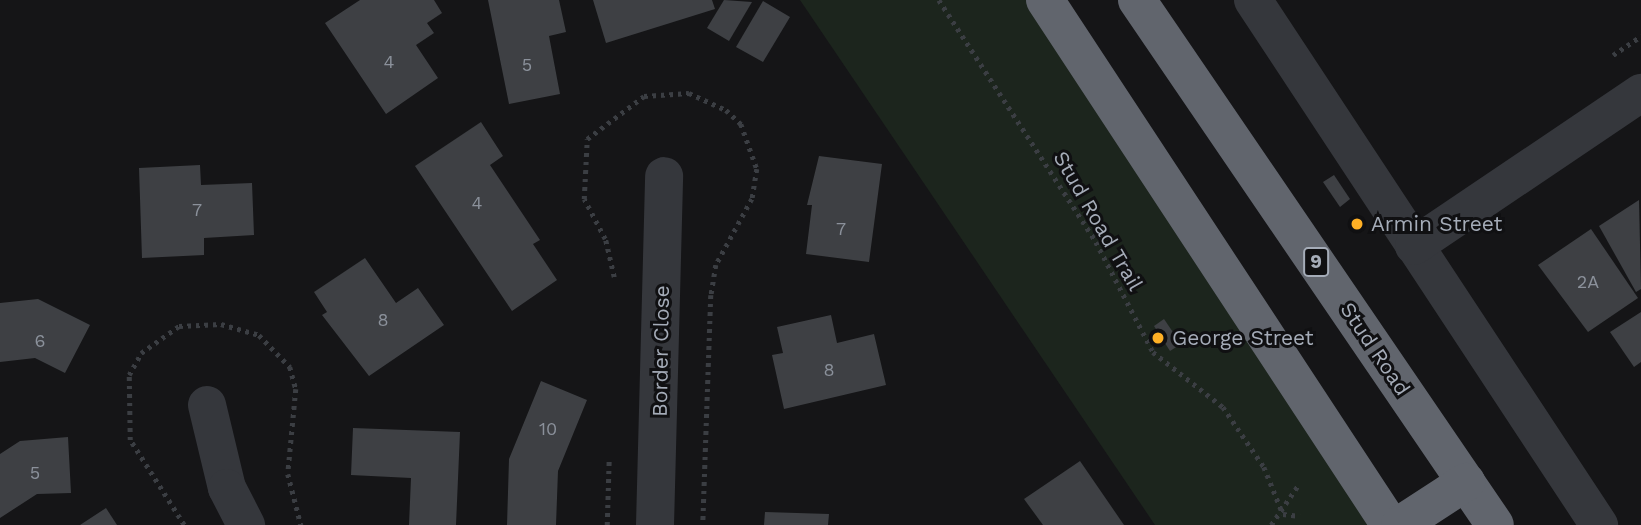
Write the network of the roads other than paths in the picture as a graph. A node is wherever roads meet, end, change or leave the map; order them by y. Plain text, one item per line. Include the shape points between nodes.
1 (1045, 0) edge
2 (1137, 0) edge
3 (1253, 0) edge
4 (1641, 93) edge
5 (664, 176) dead end
6 (1414, 246) junction
7 (207, 405) dead end
8 (1466, 482) junction
9 (246, 525) edge
10 (655, 525) edge
11 (1390, 525) edge
12 (1401, 525) edge
13 (1495, 525) edge
14 (1599, 525) edge

1 - 11 highway
2 - 8 highway, Stud Road / 9
3 - 6 street
4 - 6 street
5 - 10 street, Border Close
6 - 14 street
7 - 9 street via 228,488
8 - 12 highway
8 - 13 highway, Stud Road / 9

